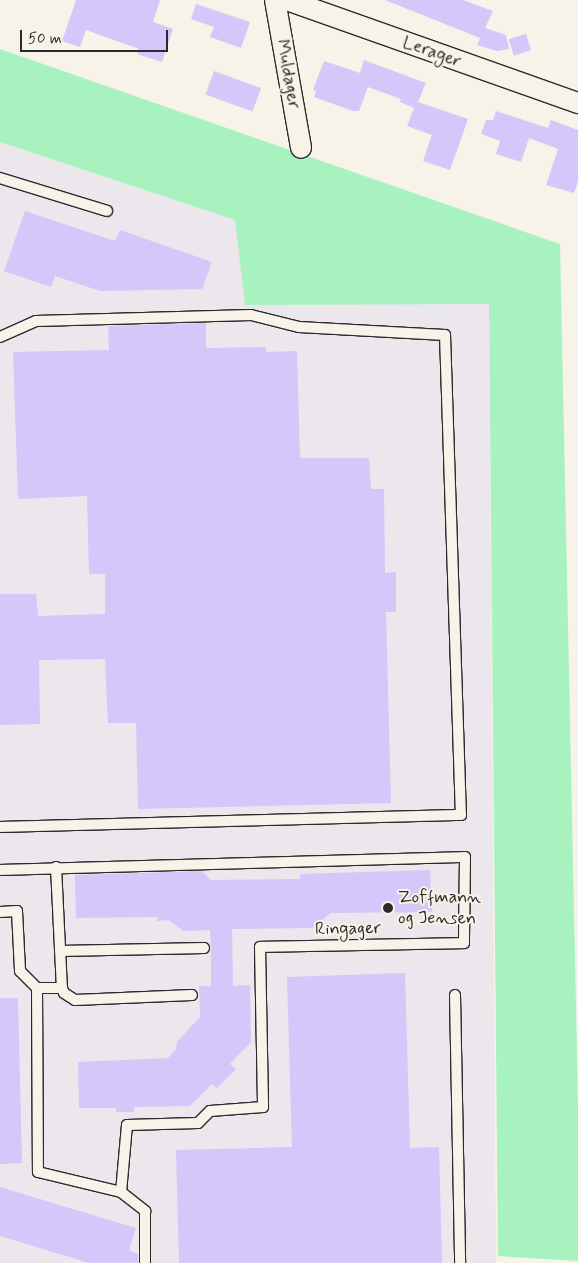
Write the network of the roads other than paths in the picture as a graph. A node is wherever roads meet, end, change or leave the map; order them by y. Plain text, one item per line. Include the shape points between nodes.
1 (275, 0) edge
2 (287, 0) edge
3 (578, 103) edge
4 (301, 148) dead end
5 (0, 178) edge
6 (107, 211) dead end
7 (0, 337) edge
8 (0, 827) edge
9 (56, 867) junction
10 (0, 870) edge
11 (0, 912) edge
12 (204, 948) dead end
13 (60, 951) junction
14 (37, 988) junction
15 (62, 988) junction
16 (192, 995) dead end
17 (455, 996) dead end
18 (121, 1192) junction
19 (145, 1263) edge
20 (460, 1263) edge

1 - 4 street, Muldager
2 - 3 street, Lerager
5 - 6 lane
7 - 8 lane via 36,321 251,315 299,327 445,335 461,815
9 - 10 lane, Ringager
9 - 13 lane
9 - 18 lane, Ringager via 464,857 464,943 260,947 263,1107 210,1111 198,1123 127,1125
11 - 14 lane via 17,911 20,971
12 - 13 lane
13 - 15 lane
14 - 15 lane
14 - 18 lane via 38,1172
15 - 16 lane via 75,1000
17 - 20 lane
18 - 19 lane via 145,1211

